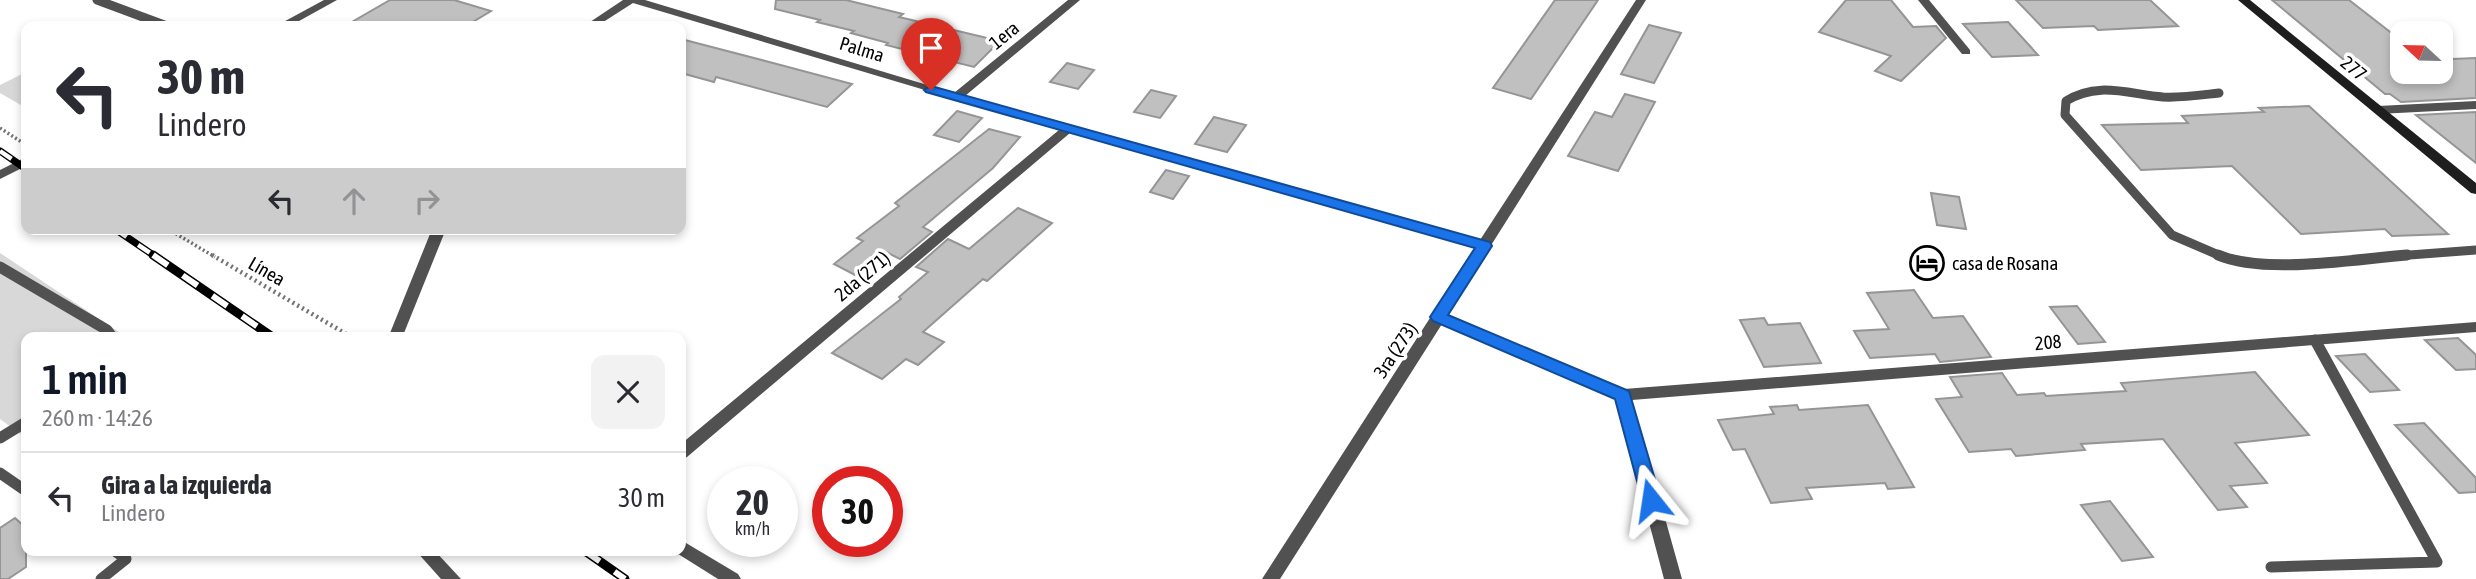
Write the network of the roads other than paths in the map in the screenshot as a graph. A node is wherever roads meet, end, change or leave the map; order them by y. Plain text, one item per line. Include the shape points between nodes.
1 (97, 0) edge
2 (332, 0) edge
3 (632, 0) edge
4 (1074, 0) edge
5 (1641, 0) edge
6 (1923, 0) edge
7 (2243, 0) edge
8 (154, 21) edge
9 (292, 21) edge
10 (598, 21) edge
11 (1966, 52) dead end
12 (2219, 93) dead end
13 (956, 97) junction
14 (2476, 105) edge
15 (2378, 110) junction
16 (1068, 128) junction
17 (21, 164) edge
18 (0, 175) edge
19 (2476, 190) edge
20 (437, 235) edge
21 (1484, 246) junction
22 (2476, 250) edge
23 (0, 267) edge
24 (1438, 317) junction
25 (2476, 327) edge
26 (108, 332) edge
27 (397, 332) edge
28 (2315, 340) junction
29 (1623, 395) junction
30 (21, 425) edge
31 (0, 438) edge
32 (686, 449) edge
33 (0, 473) edge
34 (21, 488) edge
35 (686, 550) edge
36 (121, 556) edge
37 (429, 556) edge
38 (2271, 567) dead end
39 (101, 579) edge
40 (452, 579) edge
41 (732, 579) edge
42 (1271, 579) edge
43 (1673, 579) edge

1 - 8 lane
2 - 9 street
3 - 10 street
3 - 13 street, Palma
4 - 13 street, 1era
5 - 21 street, 3ra (273)
6 - 11 street
7 - 15 street, 277
12 - 22 lane via 2162,97 2107,88 2077,93 2066,101 2065,115 2172,235 2232,261 2260,266
13 - 16 street, Palma
14 - 15 street
15 - 19 street, 277
16 - 21 street, Palma
16 - 32 street, 2da (271)
17 - 18 street
20 - 27 street
21 - 24 street, 3ra (273)
23 - 26 lane
24 - 29 street
24 - 42 street, 3ra (273)
25 - 28 street, 208
28 - 29 street, 208
28 - 38 lane via 2437,562
29 - 43 street
30 - 31 lane
33 - 34 lane
35 - 41 street
36 - 39 lane via 125,559
37 - 40 street

